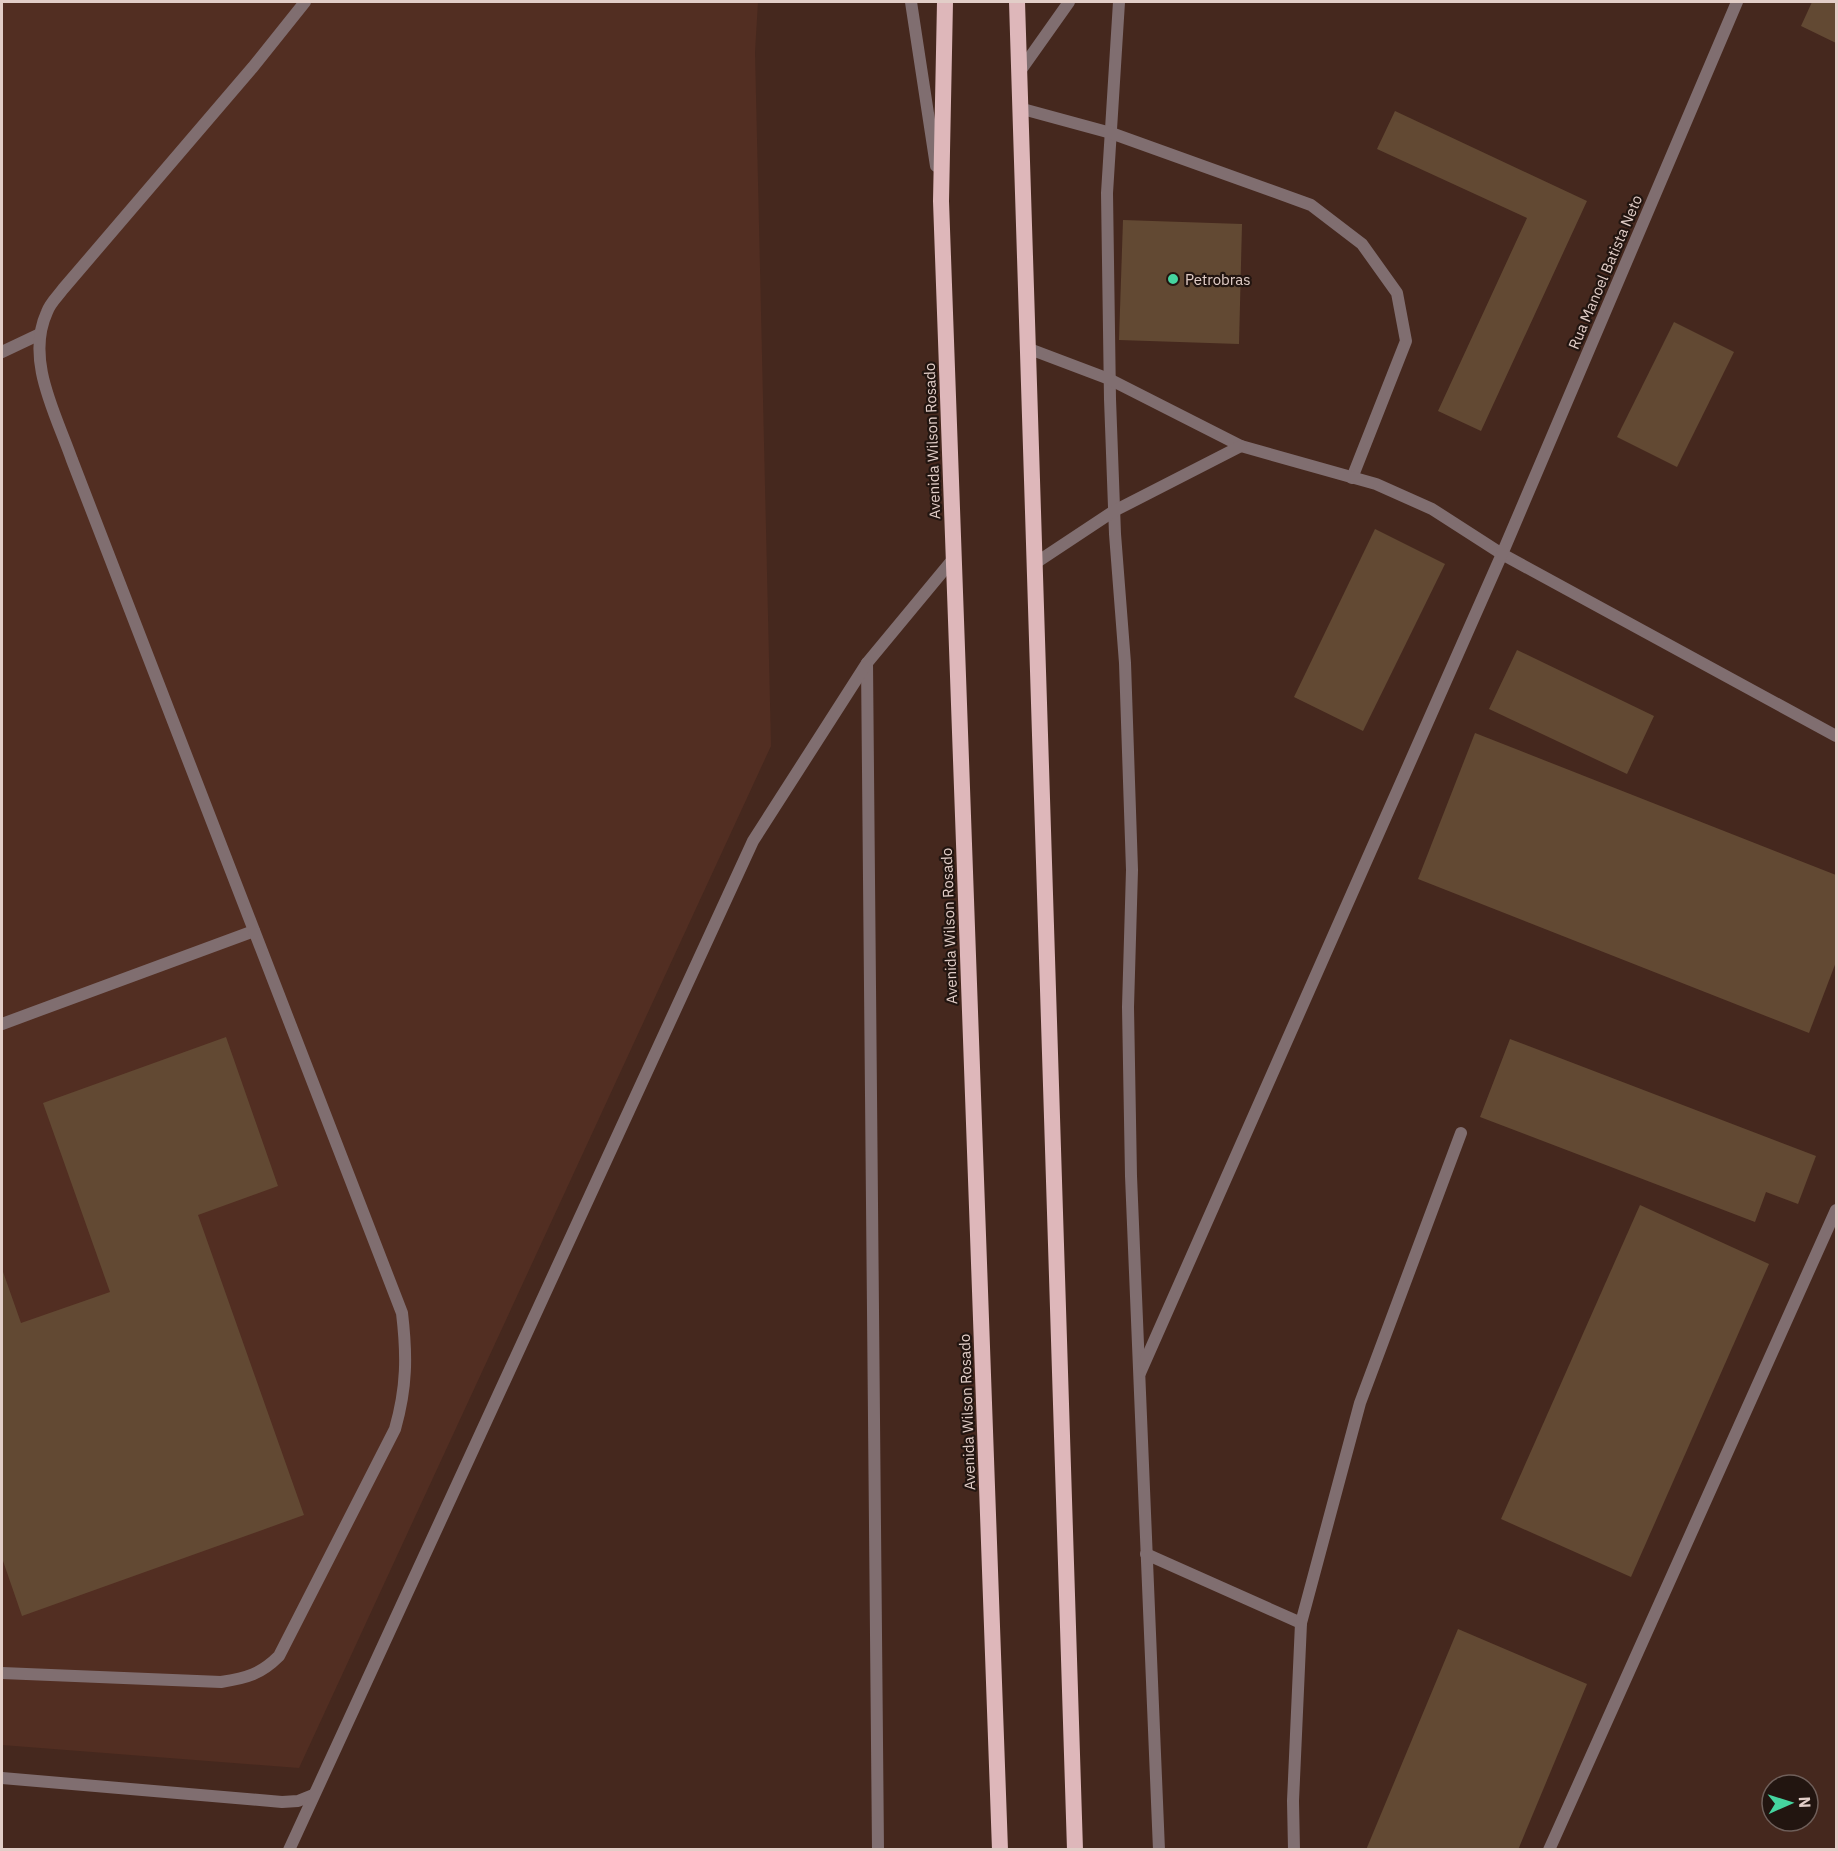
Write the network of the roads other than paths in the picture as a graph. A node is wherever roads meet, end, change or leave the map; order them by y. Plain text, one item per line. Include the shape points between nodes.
1 (304, 2) edge
2 (911, 2) edge
3 (945, 2) edge
4 (1017, 2) edge
5 (1069, 2) edge
6 (1119, 2) edge
7 (1737, 2) edge
8 (1018, 74) junction
9 (1019, 108) junction
10 (1111, 133) junction
11 (941, 201) junction
12 (40, 334) junction
13 (1027, 348) junction
14 (2, 352) edge
15 (1109, 379) junction
16 (1241, 446) junction
17 (1352, 477) junction
18 (1114, 511) junction
19 (1502, 554) junction
20 (954, 558) junction
21 (1034, 564) junction
22 (867, 663) junction
23 (1836, 735) edge
24 (255, 932) junction
25 (2, 1024) edge
26 (1461, 1133) dead end
27 (1836, 1210) edge
28 (1139, 1376) junction
29 (1146, 1554) junction
30 (1301, 1623) junction
31 (2, 1673) edge
32 (2, 1778) edge
33 (313, 1795) junction
34 (289, 1850) edge
35 (878, 1850) edge
36 (1000, 1850) edge
37 (1075, 1850) edge
38 (1159, 1850) edge
39 (1294, 1850) edge
40 (1549, 1850) edge

1 - 12 street via 63,289 47,310
2 - 11 street
3 - 11 highway, Avenida Wilson Rosado
4 - 8 highway
5 - 8 street
6 - 10 street
7 - 19 street, Rua Manoel Batista Neto
8 - 9 highway
9 - 10 street
9 - 13 highway
10 - 15 street via 1107,193
10 - 17 street via 1311,204 1362,244 1397,292 1406,342
11 - 20 highway, Avenida Wilson Rosado
12 - 14 street
12 - 24 street via 42,375 72,460
13 - 15 street
13 - 21 highway
15 - 16 street
15 - 18 street
16 - 17 street
16 - 18 street
17 - 19 street via 1432,509
18 - 21 street
18 - 28 street via 1125,663 1132,870 1129,1063
19 - 23 street
19 - 28 street, Rua Manoel Batista Neto
20 - 22 street
20 - 36 highway, Avenida Wilson Rosado
21 - 37 highway
22 - 33 street via 753,841
22 - 35 street
24 - 25 street
24 - 31 street via 402,1313 404,1396 395,1429 279,1656 263,1672 221,1682
26 - 30 street via 1359,1403
27 - 40 street
28 - 29 street
29 - 30 street
29 - 38 street
30 - 39 street
32 - 33 street via 282,1802
33 - 34 street

